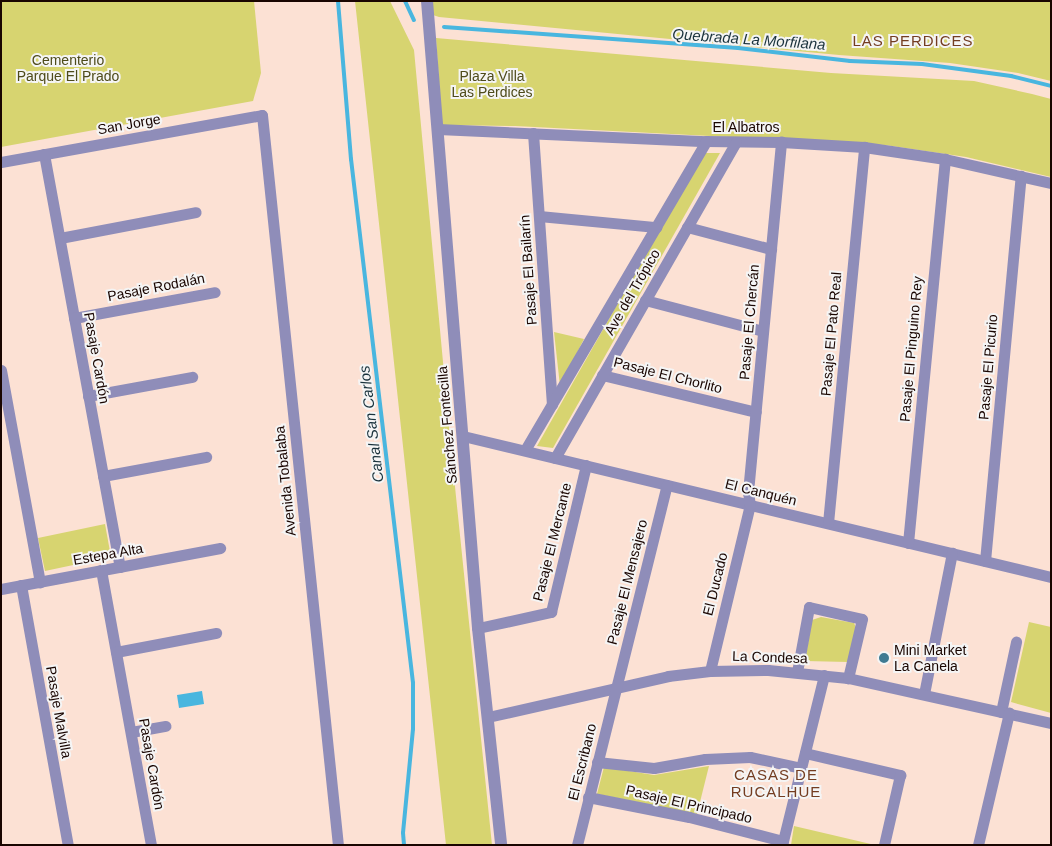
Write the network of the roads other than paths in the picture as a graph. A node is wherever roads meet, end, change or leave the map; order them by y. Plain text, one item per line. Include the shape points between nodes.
1 (427, 1) edge
2 (262, 115) joint
3 (438, 129) junction
4 (532, 133) junction
5 (706, 142) junction
6 (736, 142) junction
7 (781, 142) junction
8 (864, 148) junction
9 (44, 154) junction
10 (945, 159) junction
11 (1, 162) edge
12 (1021, 176) junction
13 (1051, 183) edge
14 (196, 212) dead end
15 (539, 216) junction
16 (656, 226) junction
17 (687, 227) junction
18 (60, 238) junction
19 (771, 248) junction
20 (215, 292) dead end
21 (645, 300) junction
22 (74, 318) junction
23 (763, 331) junction
24 (1, 370) edge
25 (602, 375) junction
26 (192, 378) dead end
27 (88, 396) junction
28 (552, 404) junction
29 (756, 412) junction
30 (463, 436) junction
31 (525, 450) junction
32 (206, 457) dead end
33 (555, 458) junction
34 (586, 465) junction
35 (103, 476) junction
36 (667, 485) junction
37 (750, 505) junction
38 (828, 523) junction
39 (908, 543) junction
40 (220, 548) dead end
41 (952, 553) junction
42 (985, 561) junction
43 (120, 567) junction
44 (101, 570) junction
45 (1051, 577) edge
46 (40, 582) junction
47 (21, 585) junction
48 (1, 589) edge
49 (478, 628) junction
50 (216, 633) dead end
51 (1016, 642) dead end
52 (116, 652) junction
53 (710, 671) junction
54 (797, 672) junction
55 (824, 675) junction
56 (848, 678) junction
57 (616, 687) junction
58 (924, 694) junction
59 (1005, 712) junction
60 (488, 717) junction
61 (1051, 723) edge
62 (164, 726) dead end
63 (131, 732) junction
64 (805, 753) junction
65 (597, 762) junction
66 (801, 768) junction
67 (588, 797) junction
68 (782, 843) edge
69 (68, 845) edge
70 (151, 845) edge
71 (338, 845) edge
72 (501, 845) edge
73 (577, 845) edge
74 (884, 845) edge
75 (978, 845) edge

1 - 3 street, Sánchez Fontecilla
2 - 9 street, San Jorge
2 - 71 street, Avenida Tobalaba
3 - 4 street, El Albatros
3 - 30 street, Sánchez Fontecilla
4 - 5 street, El Albatros
4 - 15 street, Pasaje El Bailarín
5 - 6 street, El Albatros
5 - 16 street, Ave del Trópico
6 - 7 street, El Albatros
6 - 17 street, Ave del Trópico
7 - 8 street, El Albatros
7 - 19 street, Pasaje El Chercán
8 - 10 street, El Albatros
8 - 38 street, Pasaje El Pato Real
9 - 11 street, San Jorge
9 - 18 street, Pasaje Cardón
10 - 12 street, El Albatros
10 - 39 street, Pasaje El Pinguino Rey
12 - 13 street, El Albatros
12 - 42 street, Pasaje El Picurio
14 - 18 street
15 - 16 street
15 - 28 street, Pasaje El Bailarín
16 - 28 street, Ave del Trópico
17 - 19 street
17 - 21 street, Ave del Trópico
18 - 22 street, Pasaje Cardón
19 - 23 street, Pasaje El Chercán
20 - 22 street, Pasaje Rodalán
21 - 23 street
21 - 25 street, Ave del Trópico
22 - 27 street, Pasaje Cardón
23 - 29 street, Pasaje El Chercán
24 - 46 street
25 - 29 street, Pasaje El Chorlito
25 - 33 street, Ave del Trópico
26 - 27 street
27 - 35 street, Pasaje Cardón
28 - 31 street, Ave del Trópico
29 - 37 street, Pasaje El Chercán via 748,492
30 - 31 street, El Canquén
30 - 49 street, Sánchez Fontecilla
31 - 33 street, El Canquén
32 - 35 street
33 - 34 street, El Canquén
34 - 36 street, El Canquén
34 - 49 street, Pasaje El Mercante via 551,612
35 - 43 street, Pasaje Cardón
36 - 37 street, El Canquén
36 - 57 street, Pasaje El Mensajero
37 - 38 street, El Canquén
37 - 53 street, El Ducado
38 - 39 street, El Canquén
39 - 41 street, El Canquén
40 - 43 street, Estepa Alta
41 - 42 street, El Canquén
41 - 58 street
42 - 45 street, El Canquén
43 - 44 street, Estepa Alta
44 - 46 street, Estepa Alta
44 - 52 street, Pasaje Cardón
46 - 47 street, Estepa Alta
47 - 48 street, Estepa Alta
47 - 69 street, Pasaje Malvilla
49 - 60 street, Sánchez Fontecilla
50 - 52 street
51 - 59 street
52 - 63 street, Pasaje Cardón
53 - 54 street, La Condesa
53 - 57 street, La Condesa
54 - 55 street, La Condesa
54 - 56 street via 809,607 862,619
55 - 56 street, La Condesa
55 - 64 street
56 - 58 street, La Condesa
57 - 60 street, La Condesa
57 - 65 street, El Escribano
58 - 59 street, La Condesa
59 - 61 street, La Condesa
59 - 75 street
60 - 72 street, Sánchez Fontecilla
62 - 63 street
63 - 70 street, Pasaje Cardón
64 - 66 street
64 - 74 street via 900,775
65 - 66 street via 654,768 705,759 750,757
65 - 67 street, El Escribano
66 - 68 street
67 - 68 street, Pasaje El Principado via 688,817
67 - 73 street, El Escribano

